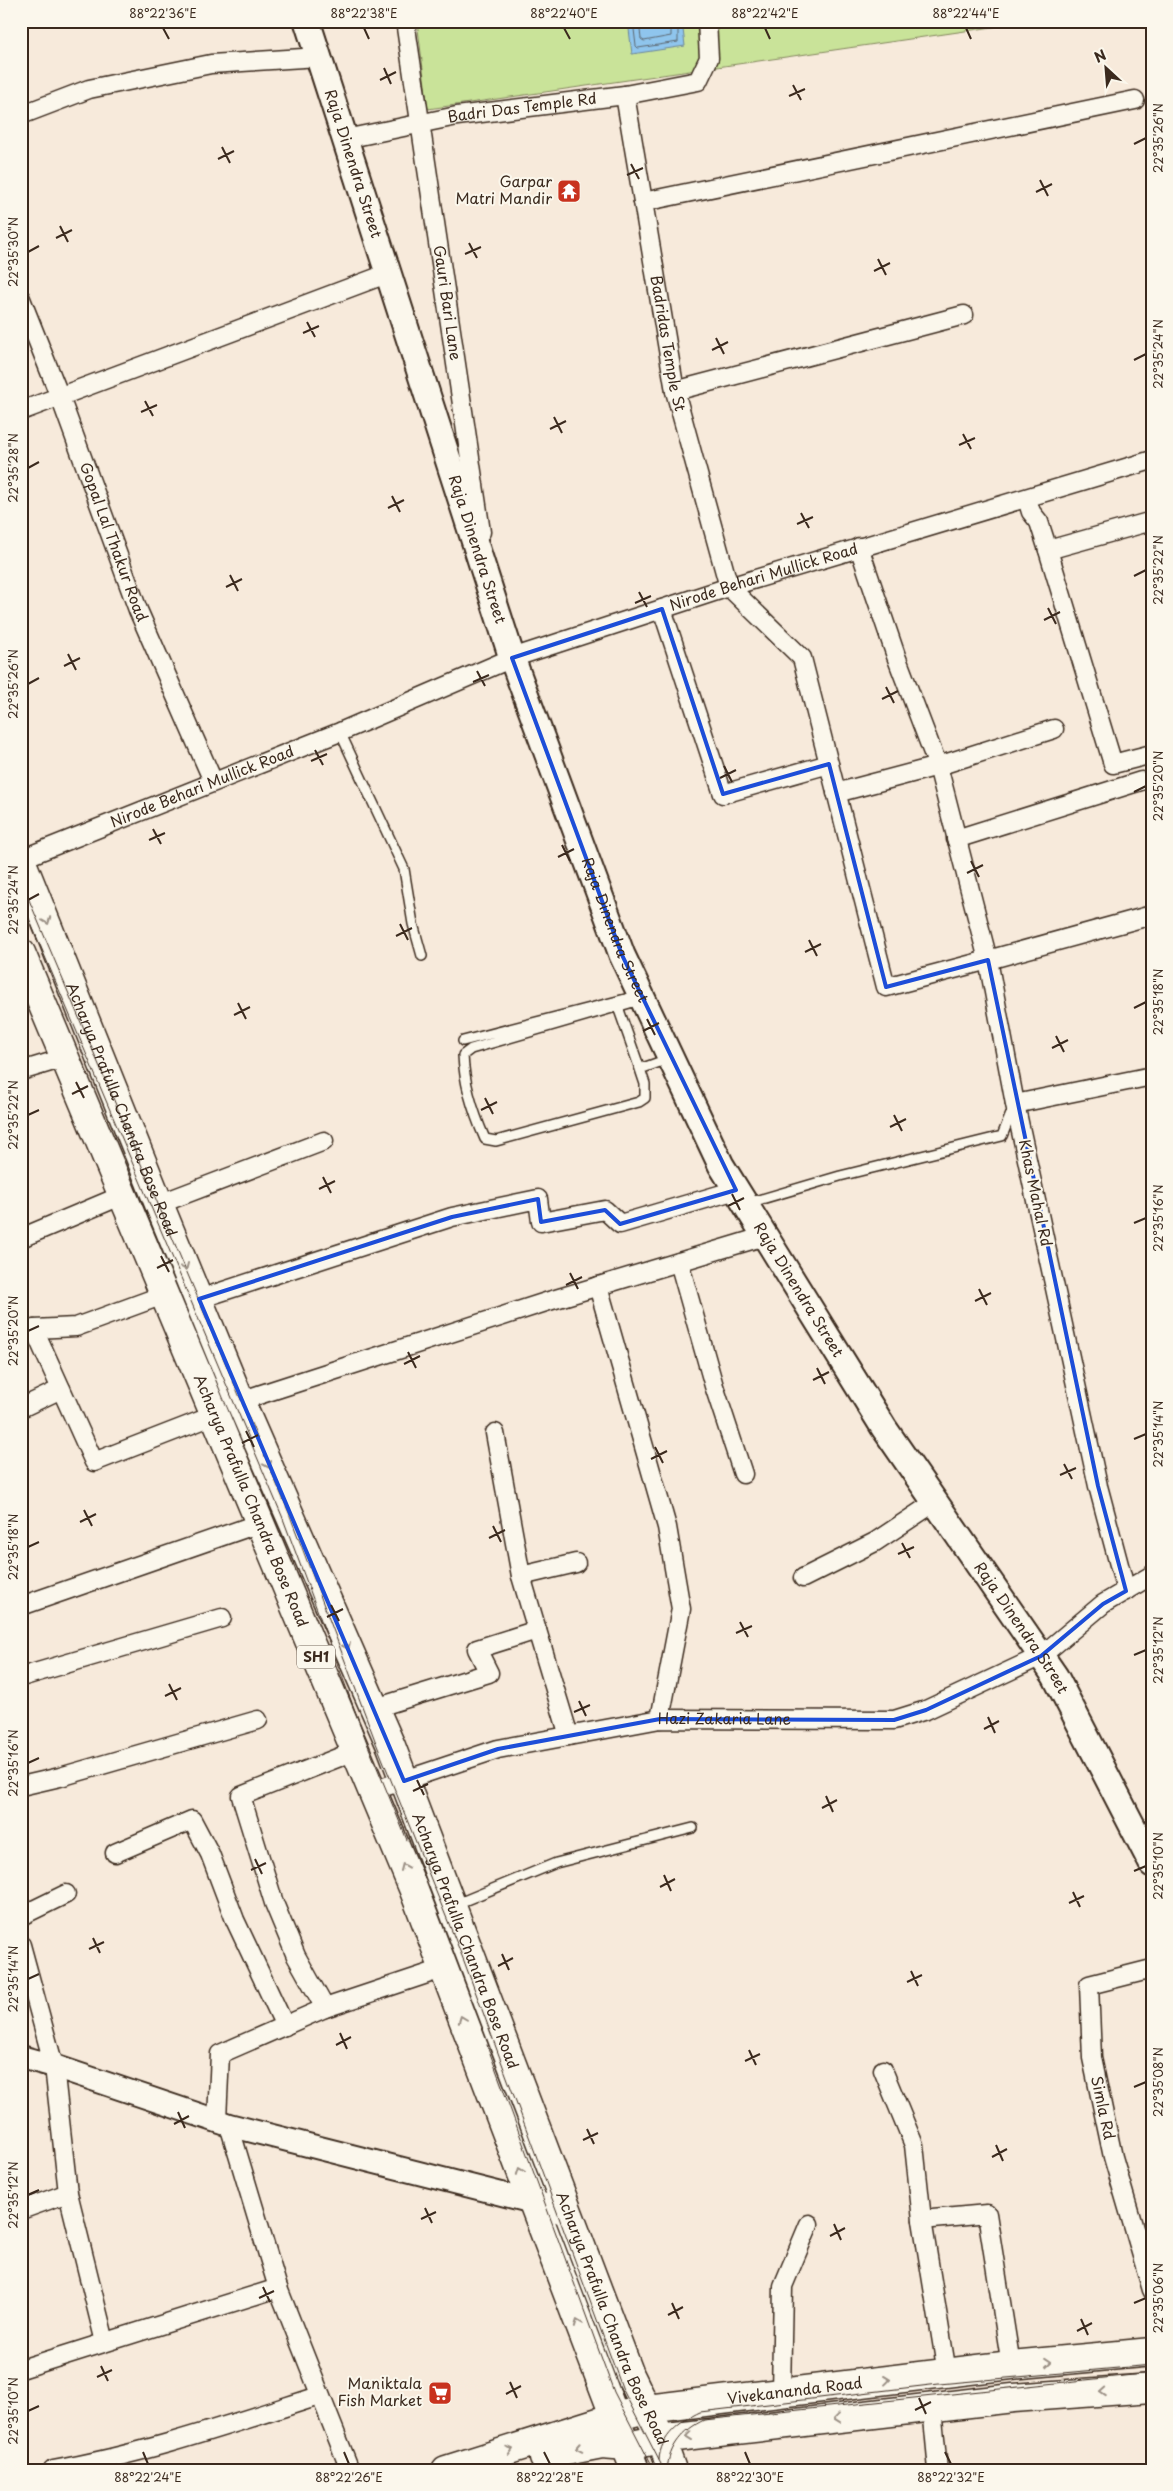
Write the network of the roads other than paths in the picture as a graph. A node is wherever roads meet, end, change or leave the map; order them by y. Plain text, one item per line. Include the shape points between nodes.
1 (307, 21) edge
2 (405, 21) edge
3 (708, 21) edge
4 (319, 57) junction
5 (625, 95) junction
6 (1135, 100) dead end
7 (21, 116) edge
8 (420, 122) junction
9 (345, 139) junction
10 (644, 202) junction
11 (388, 273) junction
12 (21, 299) edge
13 (964, 315) dead end
14 (675, 391) junction
15 (60, 396) junction
16 (21, 411) edge
17 (1152, 460) edge
18 (1033, 497) junction
19 (1152, 521) edge
20 (859, 548) junction
21 (1048, 550) junction
22 (488, 584) junction
23 (729, 587) junction
24 (662, 609) junction
25 (512, 658) junction
26 (1054, 729) dead end
27 (340, 732) junction
28 (1152, 754) edge
29 (829, 764) junction
30 (938, 766) junction
31 (212, 781) junction
32 (1141, 781) dead end
33 (836, 793) junction
34 (956, 839) junction
35 (21, 860) edge
36 (1152, 915) edge
37 (21, 953) edge
38 (422, 956) dead end
39 (988, 960) junction
40 (642, 997) junction
41 (618, 1007) junction
42 (463, 1042) dead end
43 (64, 1058) junction
44 (671, 1058) junction
45 (640, 1069) junction
46 (21, 1071) edge
47 (1152, 1076) edge
48 (1016, 1104) junction
49 (324, 1141) dead end
50 (124, 1195) junction
51 (741, 1197) junction
52 (158, 1204) junction
53 (765, 1236) junction
54 (21, 1238) edge
55 (679, 1262) junction
56 (598, 1286) junction
57 (166, 1294) junction
58 (199, 1299) junction
59 (28, 1331) edge
60 (61, 1389) junction
61 (240, 1401) junction
62 (21, 1408) edge
63 (215, 1415) junction
64 (495, 1433) dead end
65 (743, 1474) dead end
66 (935, 1502) junction
67 (260, 1523) junction
68 (576, 1563) dead end
69 (521, 1576) junction
70 (1152, 1576) edge
71 (803, 1578) dead end
72 (1126, 1591) junction
73 (21, 1606) edge
74 (222, 1618) dead end
75 (537, 1630) junction
76 (1041, 1656) junction
77 (21, 1678) edge
78 (375, 1708) junction
79 (660, 1719) junction
80 (258, 1720) dead end
81 (569, 1736) junction
82 (355, 1750) junction
83 (404, 1781) junction
84 (21, 1786) edge
85 (372, 1791) junction
86 (693, 1828) dead end
87 (115, 1853) dead end
88 (1152, 1864) edge
89 (66, 1894) dead end
90 (452, 1906) junction
91 (21, 1916) edge
92 (21, 1946) edge
93 (1152, 1968) edge
94 (442, 1969) junction
95 (325, 2008) junction
96 (285, 2026) junction
97 (21, 2057) edge
98 (54, 2066) junction
99 (883, 2070) dead end
100 (223, 2122) junction
101 (68, 2193) junction
102 (532, 2203) junction
103 (21, 2210) edge
104 (568, 2216) junction
105 (922, 2220) junction
106 (808, 2224) dead end
107 (278, 2288) junction
108 (1152, 2290) edge
109 (105, 2342) junction
110 (1152, 2352) edge
111 (1011, 2365) junction
112 (21, 2369) edge
113 (947, 2373) junction
114 (1152, 2388) edge
115 (781, 2392) junction
116 (319, 2396) junction
117 (932, 2408) junction
118 (647, 2409) junction
119 (614, 2417) junction
120 (661, 2439) junction
121 (631, 2458) edge
122 (53, 2470) edge
123 (350, 2470) edge
124 (446, 2470) edge
125 (507, 2470) edge
126 (672, 2470) edge
127 (938, 2470) edge

1 - 4 main road, Raja Dinendra Street
2 - 8 street, Gauri Bari Lane
3 - 5 street, Badri Das Temple Rd via 710,58 698,81
4 - 7 street via 211,64 89,89
4 - 9 main road, Raja Dinendra Street
5 - 8 street, Badri Das Temple Rd
5 - 10 street, Badridas Temple St
6 - 10 street
8 - 9 street, Badri Das Temple Rd
8 - 22 street, Gauri Bari Lane
9 - 11 main road, Raja Dinendra Street
10 - 14 street, Badridas Temple St
11 - 15 street
11 - 22 main road, Raja Dinendra Street
12 - 15 street, Gopal Lal Thakur Road
13 - 14 street
14 - 23 street, Badridas Temple St
15 - 16 street
15 - 31 street, Gopal Lal Thakur Road via 138,610
17 - 18 street, Nirode Behari Mullick Road
18 - 20 street, Nirode Behari Mullick Road
18 - 21 street via 1042,509 1039,522
19 - 21 street
20 - 23 street, Nirode Behari Mullick Road
20 - 30 street, Khas Mahal Rd
21 - 28 street via 1113,764
22 - 25 main road, Raja Dinendra Street
23 - 24 street, Nirode Behari Mullick Road
23 - 29 street via 802,658
24 - 25 street, Nirode Behari Mullick Road
24 - 29 street via 723,794
25 - 27 street, Nirode Behari Mullick Road
25 - 40 main road, Raja Dinendra Street via 622,955
26 - 30 street
27 - 31 street, Nirode Behari Mullick Road
27 - 38 lane via 404,869
29 - 33 street
30 - 33 street
30 - 34 street, Khas Mahal Rd
31 - 35 street, Nirode Behari Mullick Road
32 - 34 street
33 - 39 street via 886,987
34 - 39 street, Khas Mahal Rd
35 -> 52 main road, Acharya Prafulla Chandra Bose Road / SH1
36 - 39 street
37 - 43 main road, Acharya Prafulla Chandra Bose Road / SH1
39 - 48 street, Khas Mahal Rd
40 - 41 lane
40 - 42 lane
40 - 44 main road, Raja Dinendra Street
41 - 45 lane
41 - 45 lane via 471,1049 463,1055 479,1124 485,1139 496,1141 634,1104 645,1098
43 - 46 street
43 - 50 main road, Acharya Prafulla Chandra Bose Road / SH1
44 - 45 lane
44 - 51 main road, Raja Dinendra Street via 721,1165
47 - 48 street
48 - 51 lane via 1002,1136
48 - 72 street, Khas Mahal Rd via 1098,1486
49 - 52 street
50 - 54 street
50 - 57 main road, Acharya Prafulla Chandra Bose Road / SH1
51 - 53 main road, Raja Dinendra Street
51 - 58 street via 620,1224 605,1210 541,1222 538,1199 452,1217
52 -> 58 main road, Acharya Prafulla Chandra Bose Road / SH1
53 - 55 street
53 - 66 main road, Raja Dinendra Street via 884,1428
55 - 56 street
55 - 65 street
56 - 61 street
56 - 79 street via 667,1527 681,1609
57 - 59 street via 76,1327
57 - 63 main road, Acharya Prafulla Chandra Bose Road / SH1
58 - 61 main road, Acharya Prafulla Chandra Bose Road / SH1
59 - 60 street
60 - 62 street
60 - 63 street via 94,1462
61 -> 78 main road, Acharya Prafulla Chandra Bose Road / SH1
63 - 67 main road, Acharya Prafulla Chandra Bose Road / SH1
64 - 69 street
66 - 71 street via 875,1542
66 - 76 main road, Raja Dinendra Street
67 - 73 street
67 - 82 main road, Acharya Prafulla Chandra Bose Road / SH1
68 - 69 street
69 - 75 street
70 - 72 street, Hazi Zakaria Lane
72 - 76 street, Hazi Zakaria Lane via 1103,1604
74 - 77 street
75 - 78 street via 477,1649 488,1673
75 - 81 street
76 - 79 street, Hazi Zakaria Lane via 926,1710 894,1720
76 - 88 main road, Raja Dinendra Street via 1055,1676
78 - 83 main road, Acharya Prafulla Chandra Bose Road / SH1
79 - 81 street, Hazi Zakaria Lane
80 - 84 street via 60,1778
81 - 83 street, Hazi Zakaria Lane via 498,1749
82 - 85 main road, Acharya Prafulla Chandra Bose Road / SH1
82 - 95 street via 241,1796 274,1903 296,1956
83 - 85 street, Hazi Zakaria Lane
83 - 90 main road, Acharya Prafulla Chandra Bose Road / SH1
94 -> 85 main road, Acharya Prafulla Chandra Bose Road / SH1 via 413,1888
86 - 90 lane via 556,1863
87 - 96 street via 192,1820
89 - 91 street
90 - 104 main road, Acharya Prafulla Chandra Bose Road / SH1
92 - 98 street
93 - 108 street, Simla Rd via 1089,1985 1092,2058 1113,2157
94 - 95 street
102 -> 94 main road, Acharya Prafulla Chandra Bose Road / SH1
95 - 96 street
96 - 100 street via 220,2054
97 - 98 street
98 - 100 street
98 - 101 street
99 - 105 street via 914,2144
100 - 102 street
100 - 107 street
101 - 103 street
101 - 109 street
102 - 104 street via 545,2205
119 -> 102 main road, Acharya Prafulla Chandra Bose Road / SH1
104 - 118 main road, Acharya Prafulla Chandra Bose Road / SH1 via 630,2375
105 - 111 street via 986,2214
105 - 113 street
106 - 115 street via 783,2286
107 - 109 street
107 - 116 street
109 - 112 street
111 -> 110 main road, Vivekananda Road
111 - 113 main road, Vivekananda Road
115 -> 113 main road, Vivekananda Road
114 -> 117 main road
115 - 118 main road, Vivekananda Road
116 - 122 street via 194,2436 104,2461
116 - 123 street
117 -> 120 main road
117 - 127 street
118 - 119 main road, Vivekananda Road
118 - 120 main road, Acharya Prafulla Chandra Bose Road / SH1
119 - 121 main road, Acharya Prafulla Chandra Bose Road / SH1
124 -> 119 main road, Vivekananda Road
120 - 121 main road
120 - 126 main road, Acharya Prafulla Chandra Bose Road / SH1
121 -> 125 main road via 602,2444 566,2450

